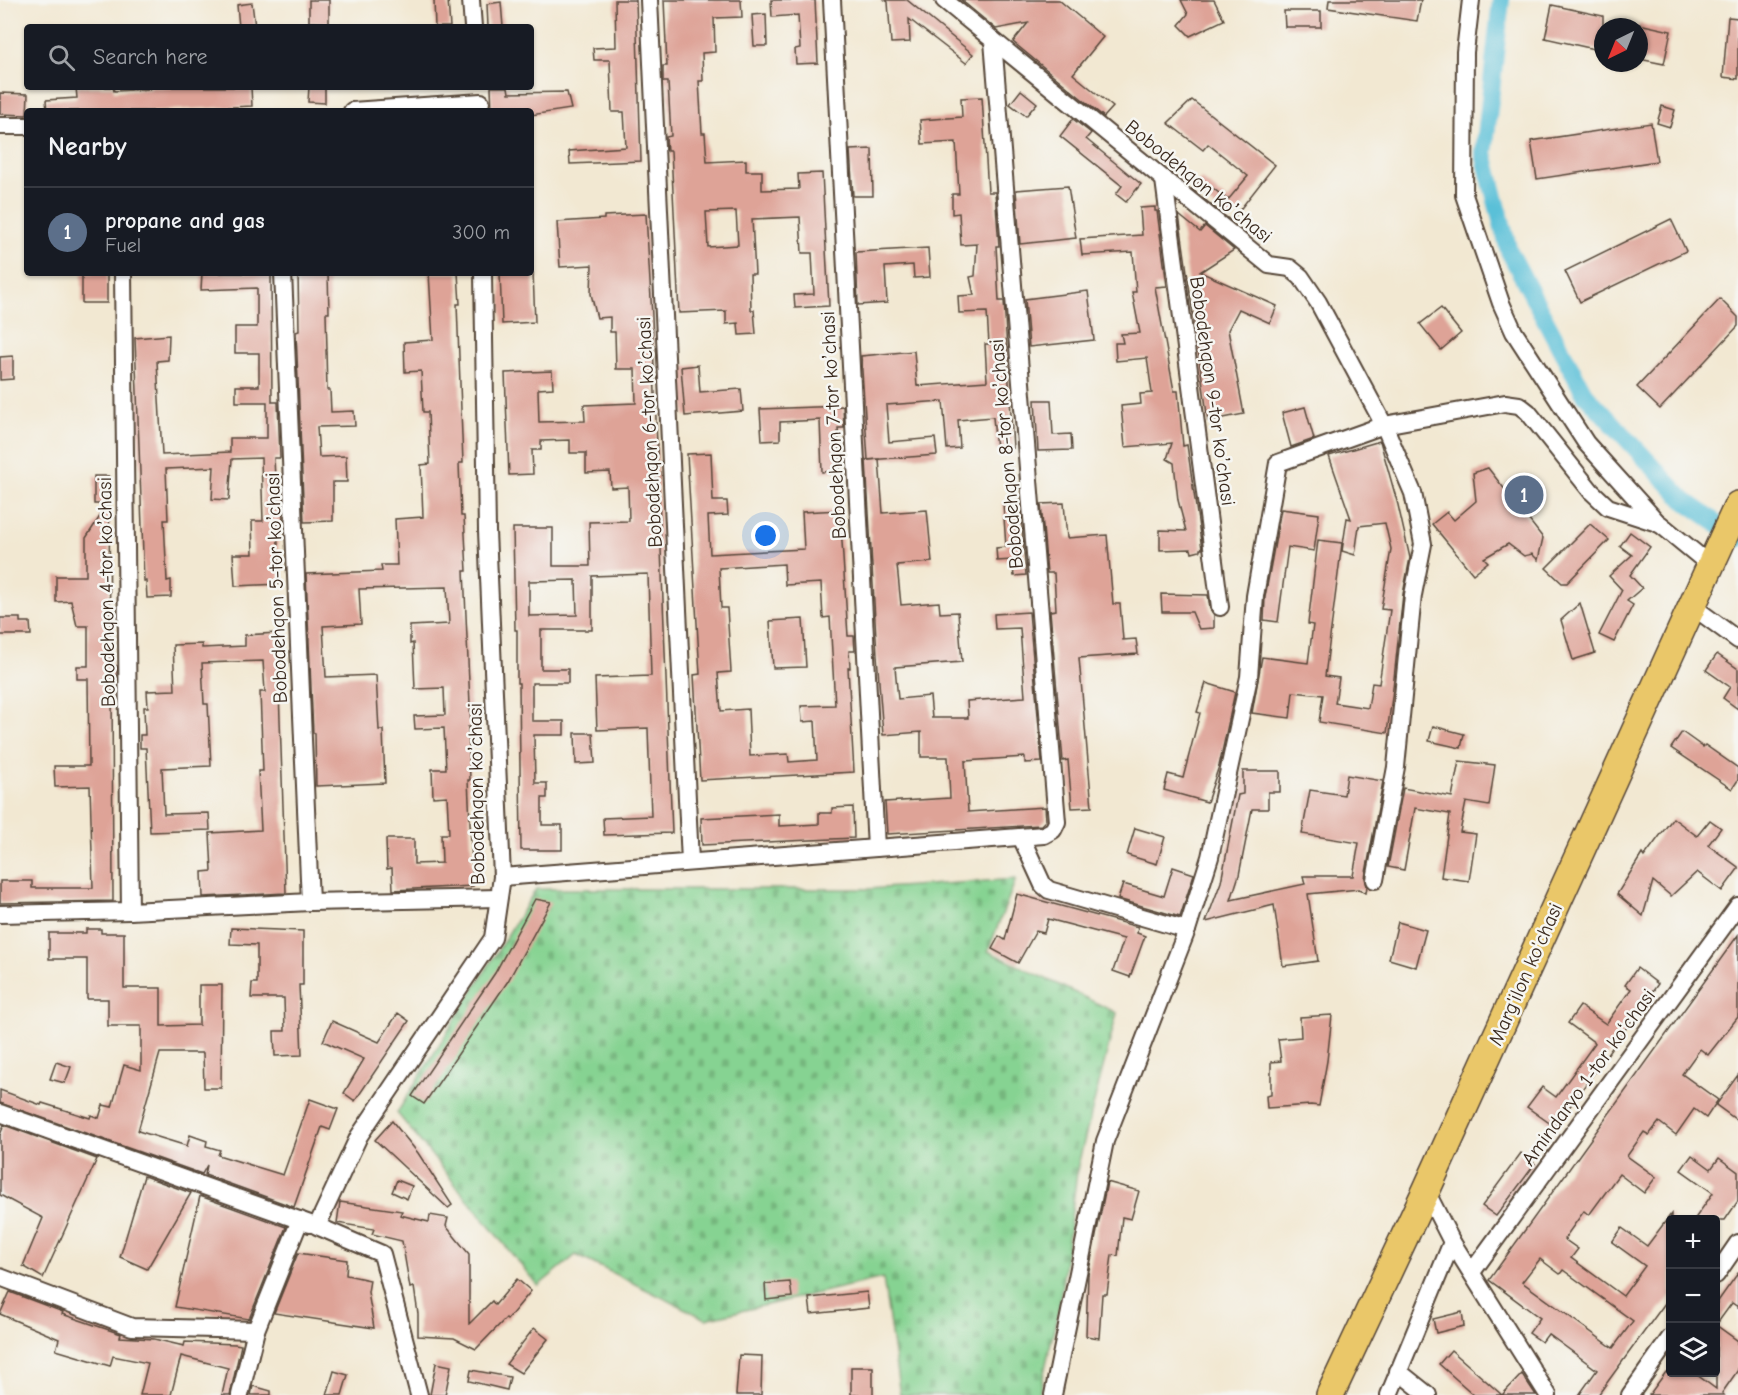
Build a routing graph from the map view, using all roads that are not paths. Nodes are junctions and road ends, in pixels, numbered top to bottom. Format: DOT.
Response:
graph roads {
  1 [pos="471,0"];
  2 [pos="649,0"];
  3 [pos="832,0"];
  4 [pos="944,0"];
  5 [pos="1471,0"];
  6 [pos="473,24"];
  7 [pos="993,40"];
  8 [pos="481,100"];
  9 [pos="387,108"];
  10 [pos="0,126"];
  11 [pos="24,126"];
  12 [pos="1164,180"];
  13 [pos="123,276"];
  14 [pos="283,276"];
  15 [pos="483,276"];
  16 [pos="1384,425"];
  17 [pos="1738,505"];
  18 [pos="1660,525"];
  19 [pos="1713,558"];
  20 [pos="1692,606"];
  21 [pos="1220,607"];
  22 [pos="1738,640"];
  23 [pos="1021,837"];
  24 [pos="876,848"];
  25 [pos="690,862"];
  26 [pos="502,877"];
  27 [pos="1374,880"];
  28 [pos="498,898"];
  29 [pos="310,902"];
  30 [pos="1738,906"];
  31 [pos="130,911"];
  32 [pos="0,914"];
  33 [pos="1187,930"];
  34 [pos="0,1113"];
  35 [pos="1426,1191"];
  36 [pos="300,1220"];
  37 [pos="317,1226"];
  38 [pos="1452,1242"];
  39 [pos="1738,1243"];
  40 [pos="1720,1269"];
  41 [pos="1472,1272"];
  42 [pos="0,1277"];
  43 [pos="256,1330"];
  44 [pos="1666,1345"];
  45 [pos="1398,1371"];
  46 [pos="240,1395"];
  47 [pos="419,1395"];
  48 [pos="1053,1395"];
  49 [pos="1330,1395"];
  50 [pos="1389,1395"];
  51 [pos="1428,1395"];
  52 [pos="1548,1395"];
  53 [pos="1630,1395"];
  1 -- 6 [label="street"];
  2 -- 25 [label="street, Bobodehqon 6-tor koʼchasi"];
  3 -- 24 [label="street, Bobodehqon 7-tor koʼchasi"];
  4 -- 7 [label="street, Bobodehqon koʼchasi"];
  5 -- 18 [label="street"];
  7 -- 12 [label="street, Bobodehqon koʼchasi"];
  7 -- 23 [label="street, Bobodehqon 8-tor koʼchasi"];
  8 -- 9 [label="street"];
  10 -- 11 [label="street"];
  12 -- 16 [label="street, Bobodehqon koʼchasi"];
  12 -- 21 [label="street, Bobodehqon 9-tor koʼchasi"];
  13 -- 31 [label="street, Bobodehqon 4-tor koʼchasi"];
  14 -- 29 [label="street, Bobodehqon 5-tor koʼchasi"];
  15 -- 26 [label="street, Bobodehqon koʼchasi"];
  16 -- 18 [label="street"];
  16 -- 27 [label="street, Bobodehqon koʼchasi"];
  16 -- 33 [label="street"];
  17 -- 19 [label="main road, Marg'ilon ko'chasi"];
  18 -- 19 [label="street"];
  19 -- 20 [label="main road, Marg'ilon ko'chasi"];
  20 -- 22 [label="street"];
  20 -- 35 [label="main road, Marg'ilon ko'chasi"];
  23 -- 24 [label="street, Bobodehqon 8-tor koʼchasi"];
  23 -- 33 [label="street"];
  24 -- 25 [label="street, Bobodehqon 8-tor koʼchasi"];
  25 -- 26 [label="street, Bobodehqon 8-tor koʼchasi"];
  26 -- 28 [label="street, Bobodehqon koʼchasi"];
  28 -- 29 [label="street"];
  28 -- 37 [label="street, Bobodehqon koʼchasi"];
  29 -- 31 [label="street"];
  30 -- 41 [label="street, Amindaryo 1-tor koʻchasi"];
  31 -- 32 [label="street"];
  33 -- 48 [label="street"];
  34 -- 36 [label="street"];
  35 -- 38 [label="street"];
  35 -- 49 [label="main road, Marg'ilon ko'chasi"];
  36 -- 37 [label="street"];
  36 -- 43 [label="street"];
  37 -- 47 [label="street"];
  38 -- 41 [label="street"];
  38 -- 45 [label="street"];
  39 -- 40 [label="street"];
  41 -- 52 [label="street"];
  42 -- 43 [label="street"];
  43 -- 46 [label="street"];
  44 -- 53 [label="street"];
  45 -- 50 [label="street"];
  45 -- 51 [label="street"];
}
